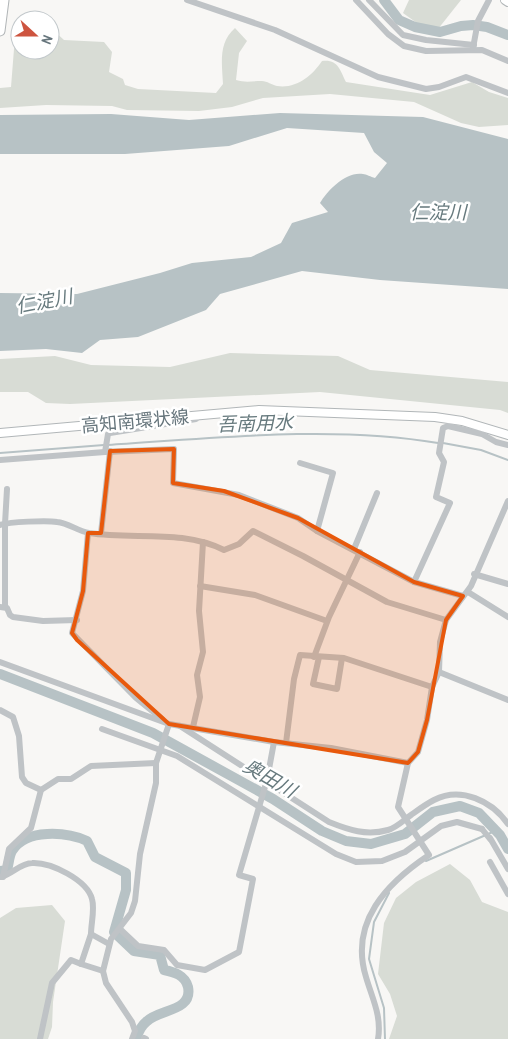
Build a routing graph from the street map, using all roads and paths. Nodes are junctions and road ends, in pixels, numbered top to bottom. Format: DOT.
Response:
graph roads {
  1 [pos="4,0"];
  2 [pos="186,0"];
  3 [pos="356,0"];
  4 [pos="369,0"];
  5 [pos="489,0"];
  6 [pos="505,0"];
  7 [pos="508,2"];
  8 [pos="0,31"];
  9 [pos="474,47"];
  10 [pos="508,60"];
  11 [pos="508,93"];
  12 [pos="234,412"];
  13 [pos="489,429"];
  14 [pos="0,433"];
  15 [pos="508,435"];
  16 [pos="508,444"];
  17 [pos="107,451"];
  18 [pos="0,460"];
  19 [pos="300,464"];
  20 [pos="7,490"];
  21 [pos="377,493"];
  22 [pos="508,501"];
  23 [pos="2,524"];
  24 [pos="317,531"];
  25 [pos="88,533"];
  26 [pos="100,533"];
  27 [pos="203,542"];
  28 [pos="357,550"];
  29 [pos="474,574"];
  30 [pos="345,580"];
  31 [pos="414,582"];
  32 [pos="508,584"];
  33 [pos="200,586"];
  34 [pos="465,594"];
  35 [pos="2,607"];
  36 [pos="508,617"];
  37 [pos="77,620"];
  38 [pos="446,620"];
  39 [pos="327,621"];
  40 [pos="317,657"];
  41 [pos="342,658"];
  42 [pos="0,662"];
  43 [pos="439,672"];
  44 [pos="432,687"];
  45 [pos="508,700"];
  46 [pos="0,710"];
  47 [pos="179,726"];
  48 [pos="168,727"];
  49 [pos="193,727"];
  50 [pos="102,729"];
  51 [pos="274,742"];
  52 [pos="286,743"];
  53 [pos="161,746"];
  54 [pos="156,763"];
  55 [pos="408,763"];
  56 [pos="267,780"];
  57 [pos="42,790"];
  58 [pos="260,805"];
  59 [pos="406,821"];
  60 [pos="508,824"];
  61 [pos="419,840"];
  62 [pos="490,862"];
  63 [pos="508,869"];
  64 [pos="1,877"];
  65 [pos="508,894"];
  66 [pos="119,930"];
  67 [pos="91,934"];
  68 [pos="110,942"];
  69 [pos="81,964"];
  70 [pos="103,971"];
  71 [pos="40,1039"];
  72 [pos="132,1039"];
  73 [pos="378,1039"];
  1 -- 8 [label="highway"];
  2 -- 11 [label="street"];
  3 -- 9 [label="street"];
  4 -- 9 [label="street"];
  5 -- 9 [label="street"];
  6 -- 7 [label="main road"];
  9 -- 10 [label="street"];
  12 -- 13 [label="main road, 高知南環状線"];
  12 -- 14 [label="main road, 高知南環状線"];
  12 -- 17 [label="street"];
  13 -- 15 [label="main road, 高知南環状線"];
  13 -- 16 [label="street"];
  16 -- 31 [label="street"];
  17 -- 18 [label="street"];
  17 -- 24 [label="street"];
  17 -- 26 [label="street"];
  19 -- 24 [label="street"];
  20 -- 23 [label="street"];
  21 -- 28 [label="street"];
  22 -- 29 [label="street"];
  23 -- 25 [label="street"];
  23 -- 35 [label="street"];
  24 -- 28 [label="street"];
  25 -- 26 [label="street"];
  25 -- 37 [label="street"];
  26 -- 27 [label="street"];
  27 -- 30 [label="street"];
  27 -- 33 [label="street"];
  28 -- 30 [label="street"];
  28 -- 31 [label="street"];
  29 -- 32 [label="street"];
  29 -- 34 [label="street"];
  30 -- 38 [label="street"];
  30 -- 39 [label="street"];
  31 -- 34 [label="street"];
  33 -- 39 [label="street"];
  33 -- 49 [label="street"];
  34 -- 36 [label="street"];
  34 -- 38 [label="street"];
  35 -- 37 [label="street"];
  37 -- 48 [label="street"];
  38 -- 43 [label="street"];
  39 -- 40 [label="street"];
  40 -- 41 [label="street"];
  40 -- 41 [label="street"];
  40 -- 52 [label="street"];
  41 -- 44 [label="street"];
  42 -- 48 [label="street"];
  43 -- 44 [label="street"];
  43 -- 45 [label="street"];
  44 -- 55 [label="street"];
  46 -- 57 [label="street"];
  47 -- 48 [label="street"];
  47 -- 49 [label="street"];
  47 -- 56 [label="street"];
  48 -- 53 [label="street"];
  49 -- 51 [label="street"];
  50 -- 53 [label="street"];
  51 -- 52 [label="street"];
  51 -- 56 [label="street"];
  52 -- 55 [label="street"];
  53 -- 54 [label="street"];
  53 -- 58 [label="street"];
  54 -- 57 [label="street"];
  54 -- 66 [label="street"];
  55 -- 59 [label="street"];
  56 -- 58 [label="street"];
  56 -- 59 [label="street"];
  57 -- 64 [label="street"];
  58 -- 61 [label="street"];
  58 -- 66 [label="street"];
  59 -- 60 [label="street"];
  59 -- 61 [label="street"];
  61 -- 63 [label="street, bridge"];
  61 -- 73 [label="street"];
  62 -- 65 [label="street"];
  64 -- 67 [label="street"];
  66 -- 68 [label="street"];
  67 -- 68 [label="street"];
  67 -- 69 [label="street"];
  68 -- 70 [label="street"];
  69 -- 70 [label="street"];
  69 -- 71 [label="street"];
  70 -- 72 [label="street"];
}
